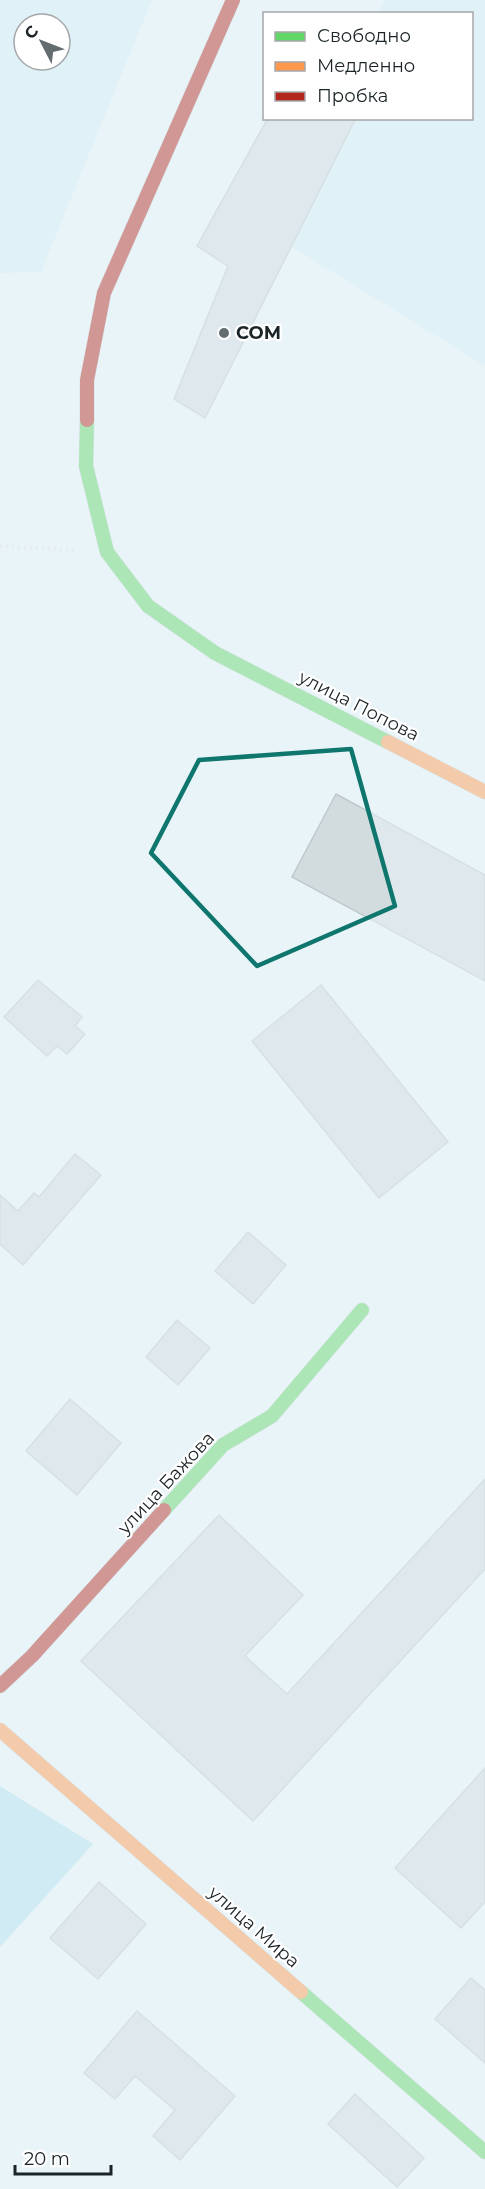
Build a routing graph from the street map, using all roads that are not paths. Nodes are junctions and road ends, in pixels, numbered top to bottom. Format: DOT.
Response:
graph roads {
  1 [pos="233,0"];
  2 [pos="485,792"];
  3 [pos="362,1310"];
  4 [pos="0,1686"];
  5 [pos="0,1730"];
  6 [pos="485,2152"];
  1 -- 2 [label="street, улица Попова"];
  3 -- 4 [label="street, улица Бажова"];
  5 -- 6 [label="street, улица Мира"];
}
